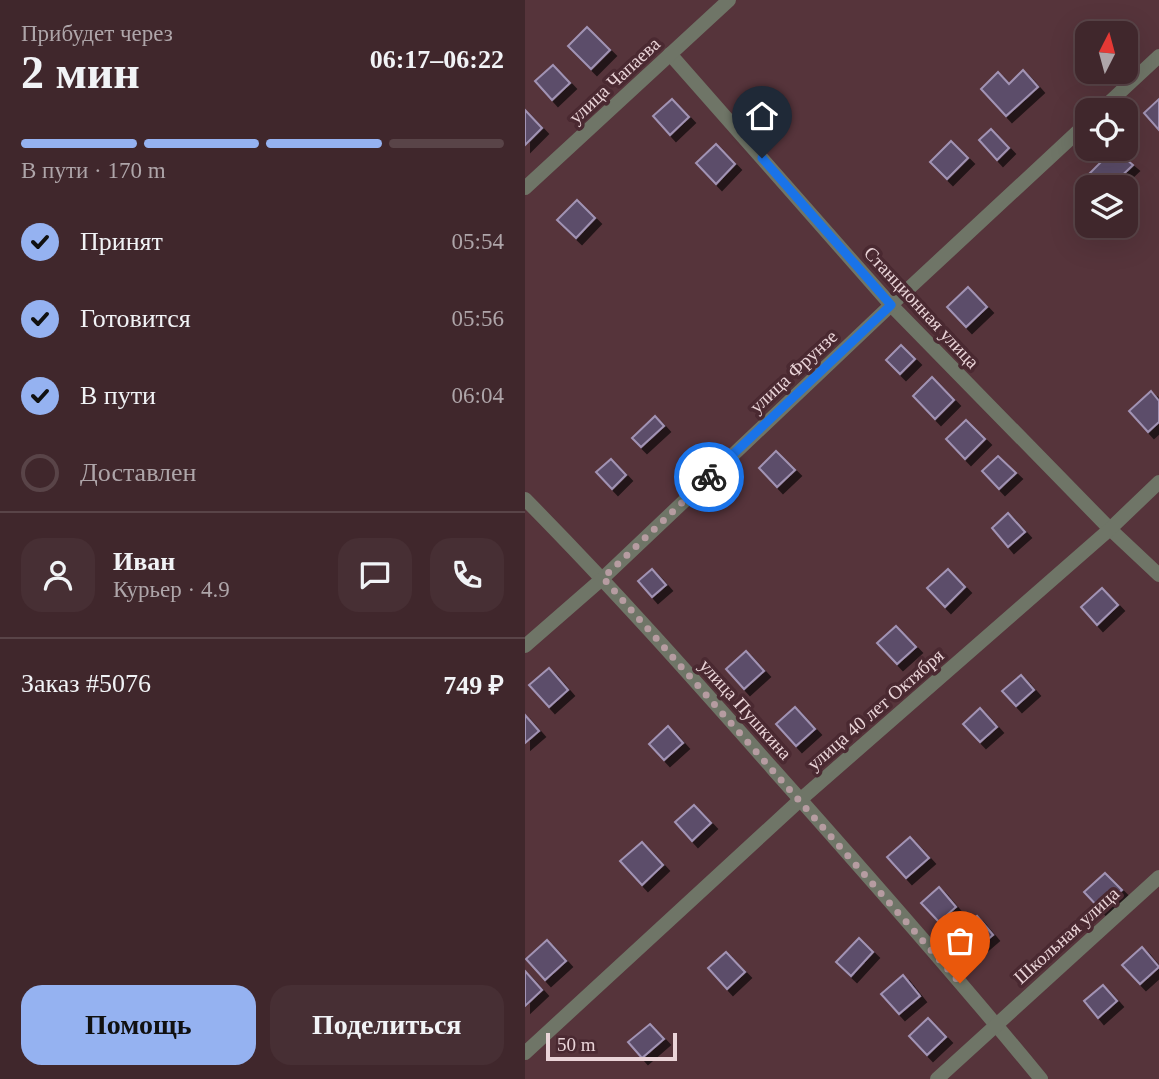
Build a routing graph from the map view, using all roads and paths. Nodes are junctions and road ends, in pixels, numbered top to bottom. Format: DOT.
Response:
graph roads {
  1 [pos="729,0"];
  2 [pos="670,54"];
  3 [pos="1159,57"];
  4 [pos="1114,98"];
  5 [pos="1075,134"];
  6 [pos="525,188"];
  7 [pos="891,305"];
  8 [pos="1159,482"];
  9 [pos="525,499"];
  10 [pos="1111,528"];
  11 [pos="1159,575"];
  12 [pos="603,578"];
  13 [pos="525,646"];
  14 [pos="800,800"];
  15 [pos="1159,877"];
  16 [pos="996,1024"];
  17 [pos="525,1053"];
  18 [pos="937,1079"];
  19 [pos="1041,1079"];
  1 -- 2 [label="street, улица Чапаева"];
  2 -- 6 [label="street, улица Чапаева"];
  2 -- 7 [label="street, Станционная улица"];
  3 -- 4 [label="street"];
  5 -- 7 [label="street, улица Фрунзе"];
  7 -- 10 [label="street, Станционная улица"];
  7 -- 12 [label="street, улица Фрунзе"];
  8 -- 10 [label="street, улица 40 лет Октября"];
  9 -- 12 [label="street, улица Пушкина"];
  10 -- 11 [label="street, Станционная улица"];
  10 -- 14 [label="street, улица 40 лет Октября"];
  12 -- 13 [label="street, улица Фрунзе"];
  12 -- 14 [label="street, улица Пушкина"];
  14 -- 16 [label="street, улица Пушкина"];
  14 -- 17 [label="street, улица 40 лет Октября"];
  15 -- 16 [label="street, Школьная улица"];
  16 -- 18 [label="street, Школьная улица"];
  16 -- 19 [label="street, улица Пушкина"];
}
